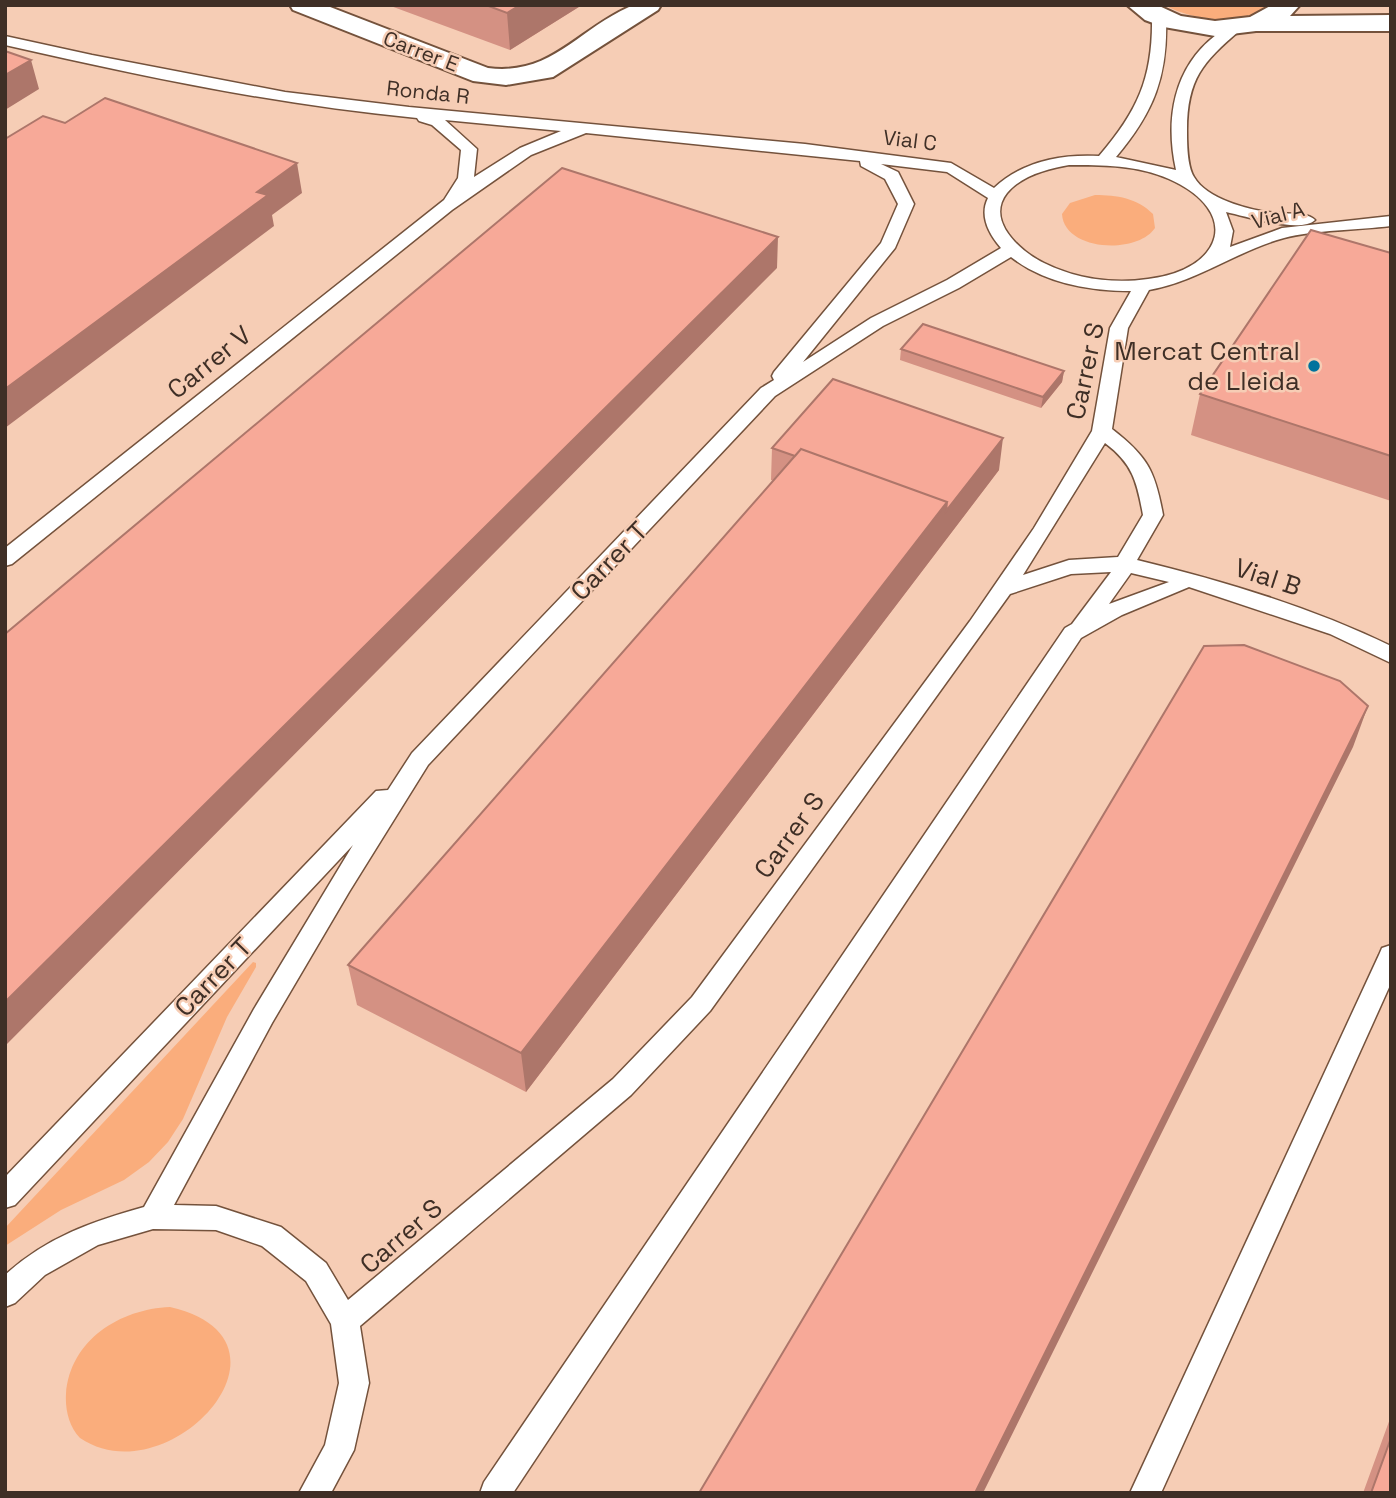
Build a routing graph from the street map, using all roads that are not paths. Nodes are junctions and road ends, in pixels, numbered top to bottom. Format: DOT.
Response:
graph roads {
  1 [pos="302,5"];
  2 [pos="649,5"];
  3 [pos="1288,5"];
  4 [pos="1339,5"];
  5 [pos="1149,11"];
  6 [pos="1391,22"];
  7 [pos="1246,26"];
  8 [pos="5,40"];
  9 [pos="409,112"];
  10 [pos="609,129"];
  11 [pos="852,155"];
  12 [pos="1104,160"];
  13 [pos="1187,182"];
  14 [pos="996,196"];
  15 [pos="1214,204"];
  16 [pos="446,206"];
  17 [pos="1391,221"];
  18 [pos="1358,222"];
  19 [pos="1011,250"];
  20 [pos="1212,261"];
  21 [pos="1143,285"];
  22 [pos="768,392"];
  23 [pos="1102,431"];
  24 [pos="5,559"];
  25 [pos="1124,564"];
  26 [pos="1186,579"];
  27 [pos="1003,589"];
  28 [pos="1073,633"];
  29 [pos="1391,655"];
  30 [pos="420,759"];
  31 [pos="1391,956"];
  32 [pos="5,1196"];
  33 [pos="153,1217"];
  34 [pos="5,1294"];
  35 [pos="345,1321"];
  36 [pos="339,1450"];
  37 [pos="314,1493"];
  38 [pos="332,1493"];
  39 [pos="495,1493"];
  40 [pos="1145,1493"];
  1 -- 2 [label="street, Carrer E"];
  3 -- 7 [label="street"];
  4 -- 6 [label="street"];
  5 -- 7 [label="street"];
  5 -- 12 [label="lane"];
  6 -- 7 [label="street"];
  7 -- 13 [label="lane"];
  8 -- 9 [label="lane, Ronda R"];
  9 -- 10 [label="lane, Ronda R"];
  9 -- 16 [label="lane, Carrer V"];
  10 -- 11 [label="lane, Ronda R"];
  10 -- 16 [label="lane, Carrer V"];
  11 -- 14 [label="lane, Vial C"];
  11 -- 22 [label="lane, Carrer T"];
  12 -- 13 [label="lane"];
  12 -- 14 [label="lane"];
  13 -- 15 [label="lane"];
  14 -- 19 [label="lane"];
  15 -- 18 [label="lane, Vial A"];
  15 -- 20 [label="lane"];
  16 -- 24 [label="lane, Carrer V"];
  17 -- 18 [label="lane, Vial A"];
  18 -- 20 [label="lane, Vial A"];
  19 -- 21 [label="lane"];
  19 -- 22 [label="lane, Carrer T"];
  20 -- 21 [label="lane"];
  21 -- 23 [label="lane, Carrer S"];
  22 -- 30 [label="lane, Carrer T"];
  23 -- 25 [label="lane"];
  23 -- 27 [label="lane, Carrer S"];
  25 -- 26 [label="lane, Vial B"];
  25 -- 27 [label="lane, Vial B"];
  25 -- 28 [label="lane"];
  26 -- 28 [label="lane"];
  26 -- 29 [label="lane, Vial B"];
  27 -- 35 [label="lane, Carrer S"];
  28 -- 39 [label="lane"];
  30 -- 32 [label="lane, Carrer T"];
  30 -- 33 [label="lane, Carrer T"];
  31 -- 40 [label="lane"];
  33 -- 34 [label="lane"];
  33 -- 35 [label="lane"];
  35 -- 36 [label="lane"];
  36 -- 37 [label="lane"];
  36 -- 38 [label="lane"];
}
